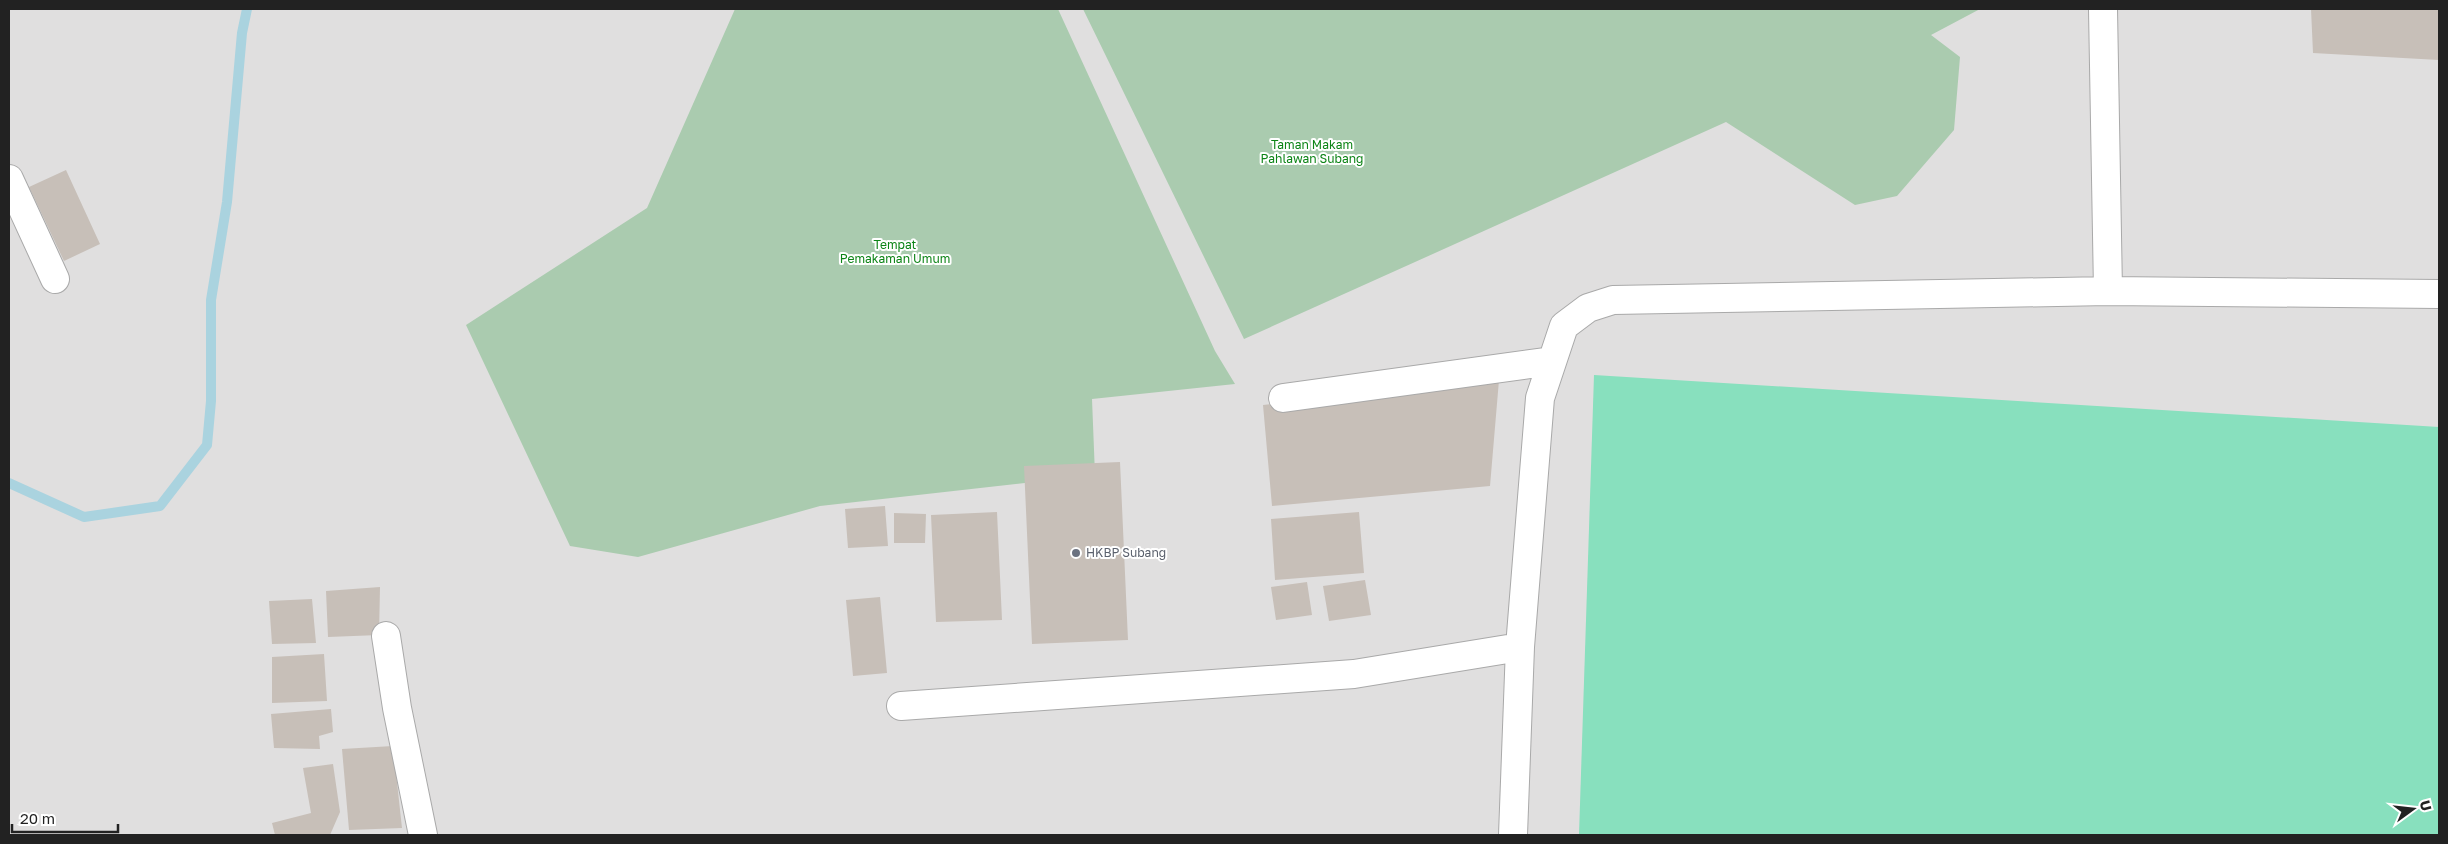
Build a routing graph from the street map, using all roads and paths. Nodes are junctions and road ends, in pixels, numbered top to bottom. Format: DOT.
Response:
graph roads {
  1 [pos="2103,9"];
  2 [pos="9,178"];
  3 [pos="55,279"];
  4 [pos="2108,291"];
  5 [pos="2439,294"];
  6 [pos="1552,361"];
  7 [pos="1283,398"];
  8 [pos="386,636"];
  9 [pos="1520,647"];
  10 [pos="900,706"];
  11 [pos="423,835"];
  12 [pos="1513,835"];
  1 -- 4 [label="street"];
  2 -- 3 [label="street"];
  4 -- 5 [label="street"];
  4 -- 6 [label="street"];
  6 -- 7 [label="street"];
  6 -- 9 [label="street"];
  8 -- 11 [label="street"];
  9 -- 10 [label="street"];
  9 -- 12 [label="street"];
}
